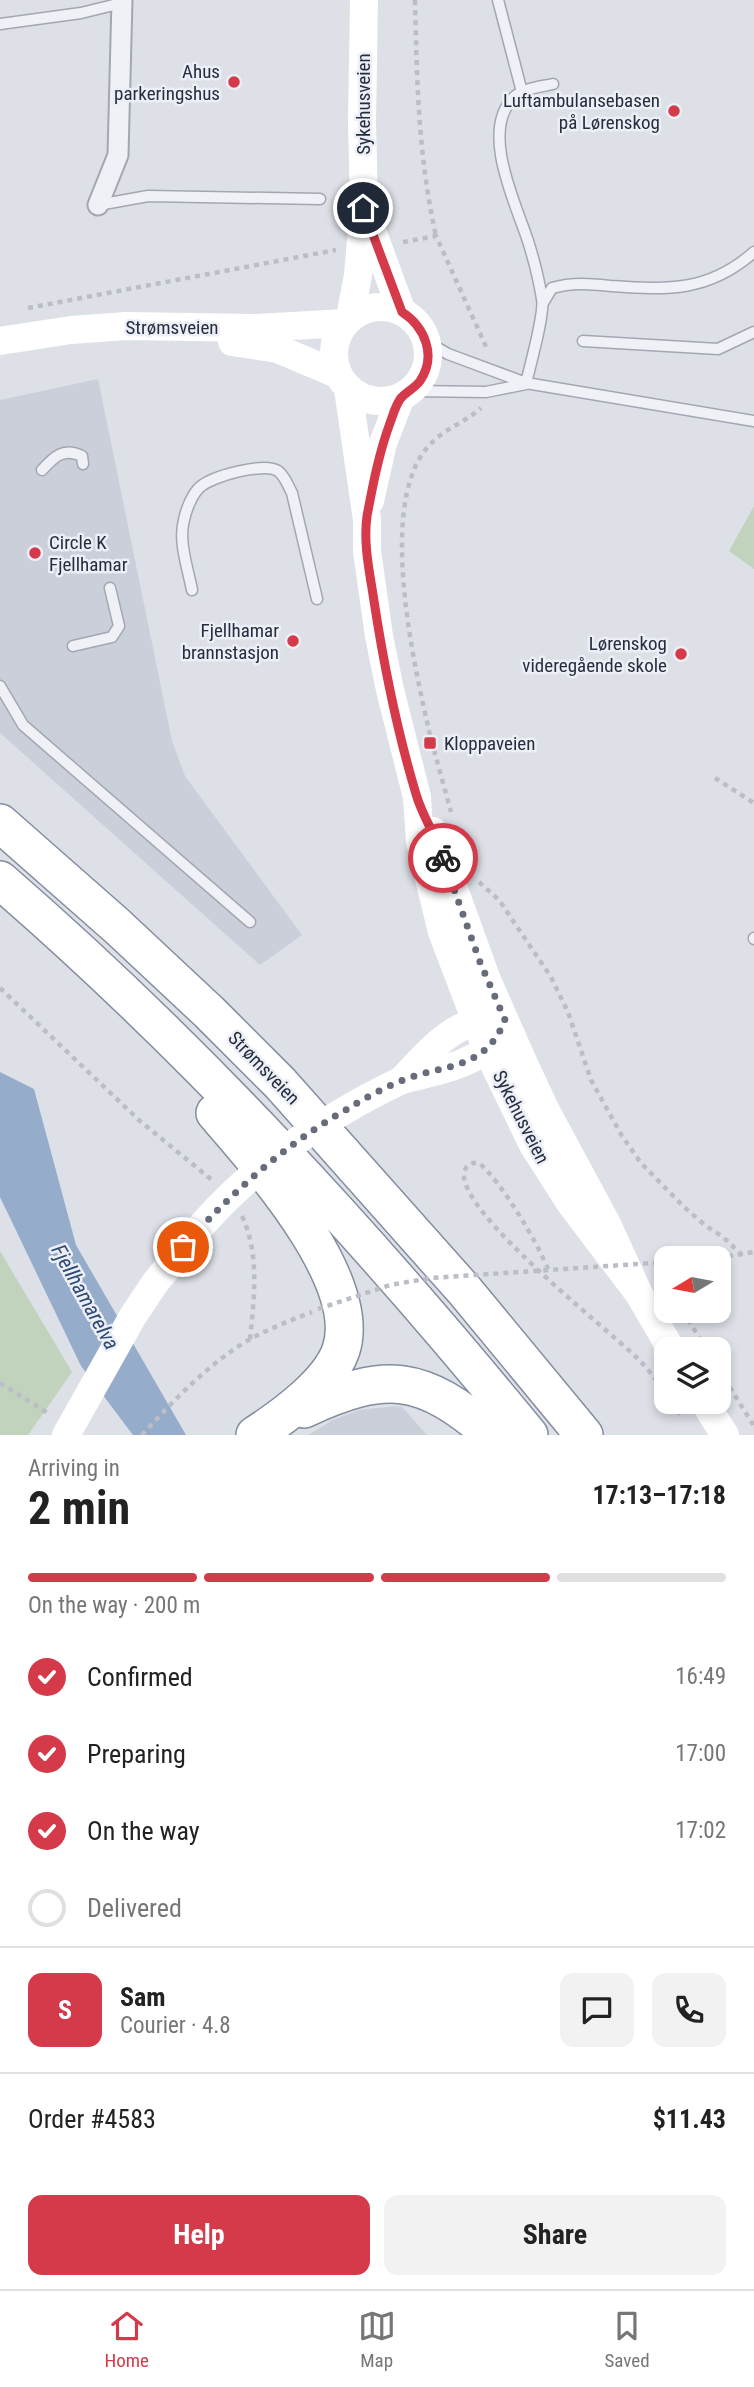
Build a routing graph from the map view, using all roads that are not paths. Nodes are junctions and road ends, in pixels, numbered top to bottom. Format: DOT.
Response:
graph roads {
  1 [pos="364,0"];
  2 [pos="498,0"];
  3 [pos="122,2"];
  4 [pos="0,24"];
  5 [pos="553,84"];
  6 [pos="522,92"];
  7 [pos="320,200"];
  8 [pos="98,205"];
  9 [pos="363,208"];
  10 [pos="754,253"];
  11 [pos="543,303"];
  12 [pos="402,312"];
  13 [pos="347,321"];
  14 [pos="754,332"];
  15 [pos="0,341"];
  16 [pos="583,341"];
  17 [pos="426,342"];
  18 [pos="0,360"];
  19 [pos="343,382"];
  20 [pos="526,383"];
  21 [pos="406,394"];
  22 [pos="754,421"];
  23 [pos="83,464"];
  24 [pos="42,470"];
  25 [pos="367,520"];
  26 [pos="110,588"];
  27 [pos="192,590"];
  28 [pos="317,599"];
  29 [pos="73,646"];
  30 [pos="0,686"];
  31 [pos="416,797"];
  32 [pos="0,798"];
  33 [pos="0,823"];
  34 [pos="0,880"];
  35 [pos="0,901"];
  36 [pos="250,922"];
  37 [pos="505,1020"];
  38 [pos="476,1021"];
  39 [pos="488,1050"];
  40 [pos="402,1080"];
  41 [pos="280,1083"];
  42 [pos="639,1294"];
  43 [pos="664,1337"];
  44 [pos="712,1414"];
  45 [pos="64,1428"];
  46 [pos="263,1430"];
  47 [pos="492,1435"];
  48 [pos="529,1435"];
  49 [pos="584,1435"];
  50 [pos="725,1435"];
  1 -- 9 [label="main road, Sykehusveien"];
  2 -- 6 [label="lane"];
  3 -- 4 [label="lane"];
  3 -- 8 [label="street"];
  5 -- 6 [label="lane"];
  6 -- 11 [label="lane"];
  7 -- 8 [label="lane"];
  9 -- 12 [label="main road, Sykehusveien"];
  9 -- 13 [label="main road, Sykehusveien"];
  10 -- 11 [label="lane"];
  11 -- 20 [label="lane"];
  12 -- 13 [label="main road"];
  12 -- 17 [label="main road"];
  13 -- 15 [label="main road, Strømsveien"];
  13 -- 19 [label="main road"];
  14 -- 16 [label="lane"];
  17 -- 20 [label="lane"];
  17 -- 21 [label="main road"];
  18 -- 19 [label="main road, Strømsveien"];
  19 -- 21 [label="main road"];
  19 -- 25 [label="main road, Sykehusveien"];
  20 -- 21 [label="lane"];
  20 -- 22 [label="lane"];
  21 -- 25 [label="main road, Sykehusveien"];
  23 -- 24 [label="lane"];
  25 -- 31 [label="main road, Sykehusveien"];
  26 -- 29 [label="lane"];
  27 -- 28 [label="lane"];
  30 -- 36 [label="lane"];
  31 -- 37 [label="main road, Sykehusveien"];
  31 -- 38 [label="main road, Sykehusveien"];
  32 -- 41 [label="highway"];
  33 -- 41 [label="highway, Strømsveien"];
  34 -- 48 [label="highway"];
  35 -- 46 [label="highway"];
  37 -- 38 [label="main road"];
  37 -- 39 [label="main road"];
  37 -- 42 [label="main road, Sykehusveien"];
  38 -- 39 [label="main road, Sykehusveien"];
  38 -- 40 [label="main road"];
  39 -- 40 [label="main road"];
  39 -- 42 [label="main road, Sykehusveien"];
  40 -- 45 [label="main road, bridge"];
  41 -- 49 [label="highway, Strømsveien"];
  42 -- 43 [label="main road, Sykehusveien"];
  44 -- 50 [label="main road"];
  46 -- 47 [label="highway"];
}
